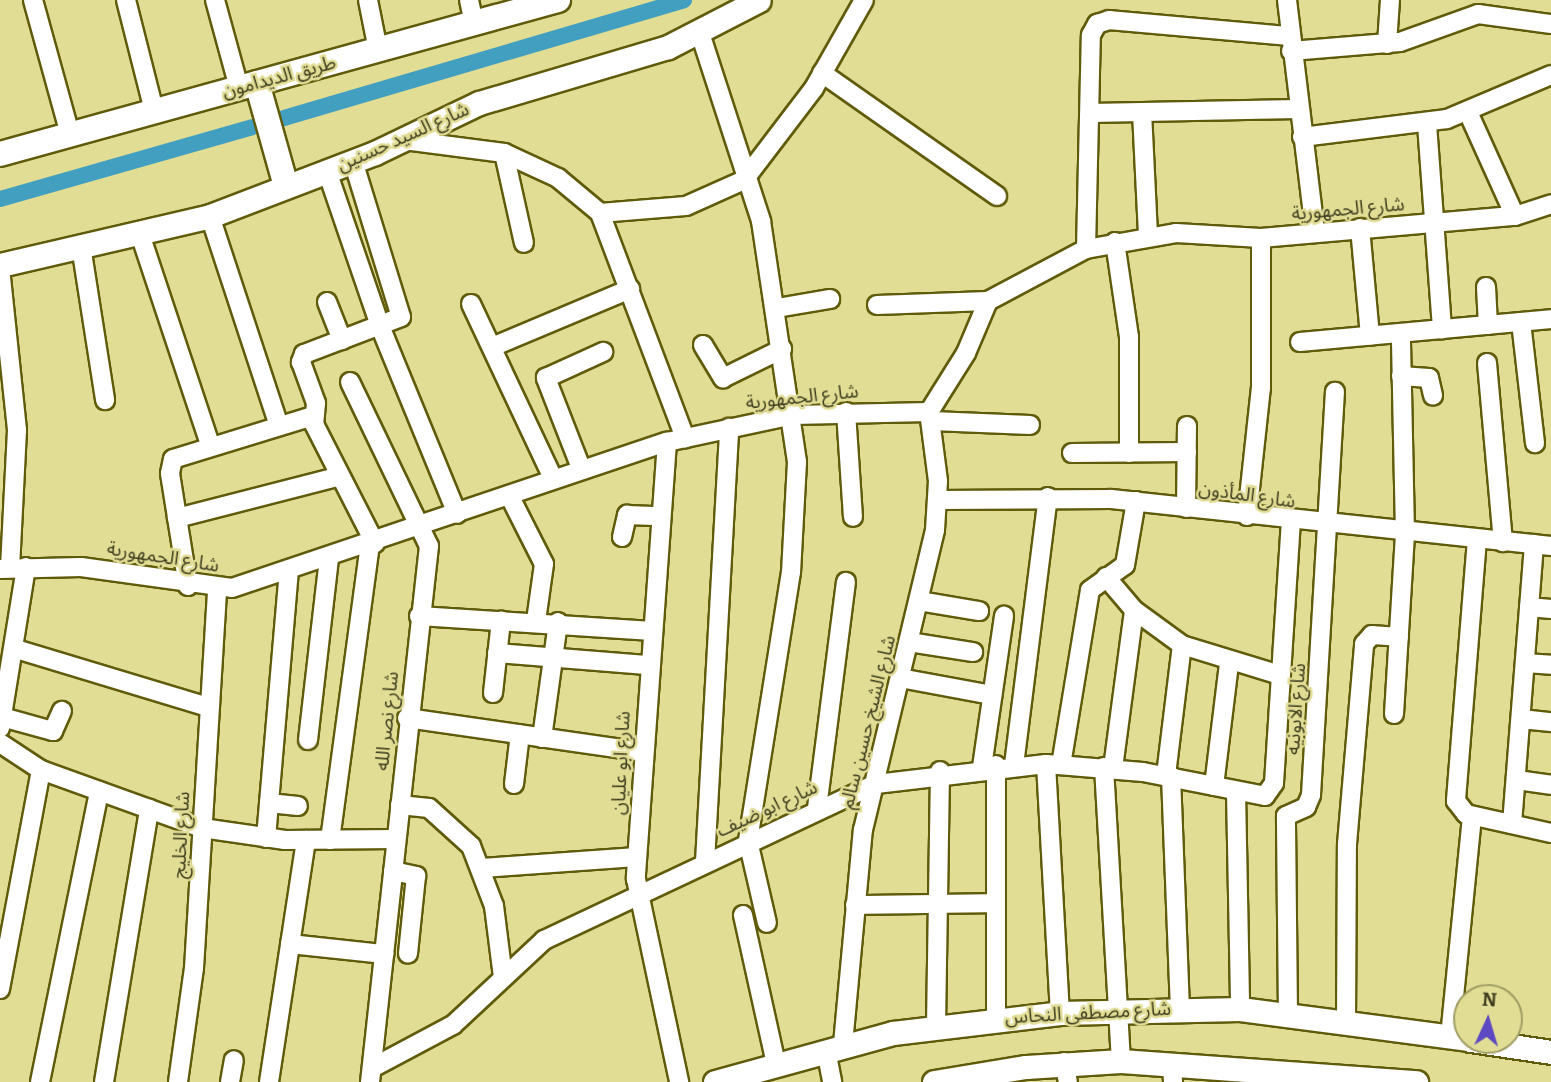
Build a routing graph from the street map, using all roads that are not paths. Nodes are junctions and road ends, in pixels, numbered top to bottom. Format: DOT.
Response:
graph roads {
  1 [pos="33,0"];
  2 [pos="126,0"];
  3 [pos="215,0"];
  4 [pos="368,0"];
  5 [pos="469,0"];
  6 [pos="558,0"];
  7 [pos="760,0"];
  8 [pos="864,0"];
  9 [pos="1286,0"];
  10 [pos="1390,0"];
  11 [pos="1480,7"];
  12 [pos="474,24"];
  13 [pos="1551,24"];
  14 [pos="700,33"];
  15 [pos="1290,44"];
  16 [pos="1387,44"];
  17 [pos="378,50"];
  18 [pos="822,73"];
  19 [pos="1551,75"];
  20 [pos="248,86"];
  21 [pos="1298,109"];
  22 [pos="154,111"];
  23 [pos="1142,112"];
  24 [pos="1468,112"];
  25 [pos="1090,113"];
  26 [pos="1427,124"];
  27 [pos="70,134"];
  28 [pos="1302,137"];
  29 [pos="404,140"];
  30 [pos="0,153"];
  31 [pos="504,153"];
  32 [pos="353,161"];
  33 [pos="327,170"];
  34 [pos="744,180"];
  35 [pos="286,186"];
  36 [pos="998,196"];
  37 [pos="1551,204"];
  38 [pos="600,213"];
  39 [pos="210,216"];
  40 [pos="1515,216"];
  41 [pos="1437,222"];
  42 [pos="1360,228"];
  43 [pos="139,231"];
  44 [pos="1315,232"];
  45 [pos="1147,236"];
  46 [pos="1261,238"];
  47 [pos="1115,242"];
  48 [pos="524,243"];
  49 [pos="80,246"];
  50 [pos="1086,249"];
  51 [pos="0,267"];
  52 [pos="1486,287"];
  53 [pos="630,289"];
  54 [pos="830,299"];
  55 [pos="988,300"];
  56 [pos="327,302"];
  57 [pos="471,304"];
  58 [pos="877,305"];
  59 [pos="776,308"];
  60 [pos="1551,319"];
  61 [pos="1521,322"];
  62 [pos="1488,325"];
  63 [pos="380,326"];
  64 [pos="1442,329"];
  65 [pos="1401,334"];
  66 [pos="1370,336"];
  67 [pos="342,340"];
  68 [pos="1300,342"];
  69 [pos="703,345"];
  70 [pos="492,347"];
  71 [pos="782,349"];
  72 [pos="603,352"];
  73 [pos="1487,363"];
  74 [pos="1401,376"];
  75 [pos="350,382"];
  76 [pos="1335,392"];
  77 [pos="1433,396"];
  78 [pos="106,400"];
  79 [pos="846,412"];
  80 [pos="793,415"];
  81 [pos="313,416"];
  82 [pos="930,416"];
  83 [pos="1030,425"];
  84 [pos="279,426"];
  85 [pos="1187,426"];
  86 [pos="729,428"];
  87 [pos="685,438"];
  88 [pos="667,442"];
  89 [pos="1535,443"];
  90 [pos="210,445"];
  91 [pos="1187,452"];
  92 [pos="1072,453"];
  93 [pos="1129,453"];
  94 [pos="9,462"];
  95 [pos="582,468"];
  96 [pos="337,477"];
  97 [pos="553,478"];
  98 [pos="509,495"];
  99 [pos="1048,497"];
  100 [pos="938,500"];
  101 [pos="1136,501"];
  102 [pos="1186,508"];
  103 [pos="457,514"];
  104 [pos="660,516"];
  105 [pos="1247,516"];
  106 [pos="853,517"];
  107 [pos="177,518"];
  108 [pos="1291,522"];
  109 [pos="423,527"];
  110 [pos="1332,527"];
  111 [pos="1405,533"];
  112 [pos="622,537"];
  113 [pos="1477,539"];
  114 [pos="1503,542"];
  115 [pos="372,544"];
  116 [pos="1542,545"];
  117 [pos="329,558"];
  118 [pos="12,568"];
  119 [pos="289,570"];
  120 [pos="1106,577"];
  121 [pos="846,582"];
  122 [pos="188,586"];
  123 [pos="217,589"];
  124 [pos="919,601"];
  125 [pos="1529,607"];
  126 [pos="1551,609"];
  127 [pos="1134,610"];
  128 [pos="979,611"];
  129 [pos="419,616"];
  130 [pos="1004,616"];
  131 [pos="500,620"];
  132 [pos="536,621"];
  133 [pos="558,622"];
  134 [pos="649,631"];
  135 [pos="1399,637"];
  136 [pos="909,642"];
  137 [pos="1182,645"];
  138 [pos="16,649"];
  139 [pos="973,652"];
  140 [pos="497,653"];
  141 [pos="553,657"];
  142 [pos="1525,663"];
  143 [pos="1229,664"];
  144 [pos="647,665"];
  145 [pos="1551,665"];
  146 [pos="1280,675"];
  147 [pos="900,678"];
  148 [pos="492,693"];
  149 [pos="992,695"];
  150 [pos="208,707"];
  151 [pos="62,711"];
  152 [pos="1394,714"];
  153 [pos="407,718"];
  154 [pos="1521,719"];
  155 [pos="1551,722"];
  156 [pos="1,723"];
  157 [pos="520,734"];
  158 [pos="542,738"];
  159 [pos="309,740"];
  160 [pos="0,743"];
  161 [pos="643,751"];
  162 [pos="1053,765"];
  163 [pos="997,766"];
  164 [pos="1108,768"];
  165 [pos="41,770"];
  166 [pos="940,771"];
  167 [pos="1168,776"];
  168 [pos="1517,780"];
  169 [pos="876,783"];
  170 [pos="514,784"];
  171 [pos="1551,785"];
  172 [pos="1214,786"];
  173 [pos="99,791"];
  174 [pos="1237,792"];
  175 [pos="269,803"];
  176 [pos="400,805"];
  177 [pos="298,806"];
  178 [pos="149,808"];
  179 [pos="817,808"];
  180 [pos="1472,816"];
  181 [pos="1512,824"];
  182 [pos="202,828"];
  183 [pos="1551,833"];
  184 [pos="266,838"];
  185 [pos="396,839"];
  186 [pos="306,840"];
  187 [pos="330,840"];
  188 [pos="748,841"];
  189 [pos="637,857"];
  190 [pos="705,862"];
  191 [pos="482,868"];
  192 [pos="393,871"];
  193 [pos="638,894"];
  194 [pos="996,903"];
  195 [pos="938,904"];
  196 [pos="855,905"];
  197 [pos="743,915"];
  198 [pos="768,923"];
  199 [pos="290,944"];
  200 [pos="384,954"];
  201 [pos="408,954"];
  202 [pos="503,976"];
  203 [pos="1465,984"];
  204 [pos="0,989"];
  205 [pos="1180,1007"];
  206 [pos="1240,1009"];
  207 [pos="1118,1010"];
  208 [pos="1060,1013"];
  209 [pos="1288,1014"];
  210 [pos="996,1018"];
  211 [pos="1346,1022"];
  212 [pos="936,1026"];
  213 [pos="1453,1038"];
  214 [pos="834,1047"];
  215 [pos="1523,1048"];
  216 [pos="1551,1052"];
  217 [pos="234,1060"];
  218 [pos="1121,1061"];
  219 [pos="775,1064"];
  220 [pos="1066,1072"];
  221 [pos="1173,1073"];
  222 [pos="371,1075"];
  223 [pos="1001,1076"];
  224 [pos="1279,1078"];
  225 [pos="1337,1079"];
  226 [pos="40,1082"];
  227 [pos="104,1082"];
  228 [pos="178,1082"];
  229 [pos="230,1082"];
  230 [pos="269,1082"];
  231 [pos="678,1082"];
  232 [pos="715,1082"];
  233 [pos="832,1082"];
  234 [pos="935,1082"];
  235 [pos="1416,1082"];
  1 -- 27 [label="street"];
  2 -- 22 [label="street"];
  3 -- 20 [label="street"];
  4 -- 17 [label="street"];
  5 -- 12 [label="street"];
  6 -- 12 [label="main road, طريق الديدامون"];
  7 -- 14 [label="street, شارع السيد حسنين"];
  8 -- 18 [label="street"];
  9 -- 15 [label="street"];
  10 -- 16 [label="street"];
  11 -- 13 [label="street"];
  11 -- 16 [label="street"];
  12 -- 17 [label="main road, طريق الديدامون"];
  14 -- 29 [label="street, شارع السيد حسنين"];
  14 -- 34 [label="street"];
  15 -- 16 [label="street"];
  15 -- 21 [label="street"];
  15 -- 25 [label="street"];
  17 -- 20 [label="main road, طريق الديدامون"];
  18 -- 34 [label="street"];
  18 -- 36 [label="street"];
  19 -- 24 [label="street"];
  20 -- 22 [label="main road, طريق الديدامون"];
  20 -- 35 [label="main road"];
  21 -- 23 [label="street"];
  21 -- 28 [label="street"];
  22 -- 27 [label="main road, طريق الديدامون"];
  23 -- 25 [label="street"];
  23 -- 45 [label="street"];
  24 -- 26 [label="street"];
  24 -- 40 [label="street"];
  25 -- 50 [label="street"];
  26 -- 28 [label="street"];
  26 -- 41 [label="street"];
  27 -- 30 [label="main road, طريق الديدامون"];
  28 -- 44 [label="street"];
  29 -- 31 [label="street"];
  29 -- 32 [label="street, شارع السيد حسنين"];
  31 -- 38 [label="street"];
  31 -- 48 [label="street"];
  32 -- 33 [label="street, شارع السيد حسنين"];
  32 -- 63 [label="street"];
  33 -- 35 [label="street, شارع السيد حسنين"];
  33 -- 63 [label="street"];
  34 -- 38 [label="street"];
  34 -- 59 [label="street"];
  35 -- 39 [label="street, شارع السيد حسنين"];
  37 -- 40 [label="street, شارع الجمهورية"];
  38 -- 53 [label="street"];
  39 -- 43 [label="street, شارع السيد حسنين"];
  39 -- 84 [label="street"];
  40 -- 41 [label="street, شارع الجمهورية"];
  41 -- 42 [label="street, شارع الجمهورية"];
  41 -- 64 [label="street"];
  42 -- 44 [label="street, شارع الجمهورية"];
  42 -- 66 [label="street"];
  43 -- 49 [label="street, شارع السيد حسنين"];
  43 -- 90 [label="street"];
  44 -- 46 [label="street, شارع الجمهورية"];
  45 -- 46 [label="street, شارع الجمهورية"];
  45 -- 47 [label="street, شارع الجمهورية"];
  46 -- 105 [label="street"];
  47 -- 50 [label="street, شارع الجمهورية"];
  47 -- 93 [label="street"];
  49 -- 51 [label="street, شارع السيد حسنين"];
  49 -- 78 [label="street"];
  50 -- 55 [label="street, شارع الجمهورية"];
  51 -- 94 [label="street"];
  52 -- 62 [label="street"];
  53 -- 70 [label="street"];
  53 -- 87 [label="street"];
  54 -- 59 [label="street"];
  55 -- 58 [label="street"];
  55 -- 82 [label="street"];
  56 -- 67 [label="street"];
  57 -- 70 [label="street"];
  59 -- 71 [label="street"];
  60 -- 61 [label="street"];
  61 -- 62 [label="street"];
  61 -- 89 [label="street"];
  62 -- 64 [label="street"];
  63 -- 67 [label="street"];
  63 -- 103 [label="street"];
  64 -- 65 [label="street"];
  65 -- 66 [label="street"];
  65 -- 74 [label="street"];
  66 -- 68 [label="street"];
  67 -- 81 [label="street"];
  69 -- 71 [label="street"];
  70 -- 97 [label="street"];
  71 -- 80 [label="street"];
  72 -- 95 [label="street"];
  73 -- 114 [label="street"];
  74 -- 77 [label="street"];
  74 -- 111 [label="street"];
  75 -- 109 [label="street, شارع نصر الله"];
  76 -- 110 [label="street, شارع الابونيه"];
  79 -- 80 [label="street, شارع الجمهورية"];
  79 -- 82 [label="street, شارع الجمهورية"];
  79 -- 106 [label="street"];
  80 -- 86 [label="street, شارع الجمهورية"];
  80 -- 188 [label="street"];
  81 -- 84 [label="street"];
  81 -- 96 [label="street"];
  82 -- 83 [label="street, شارع الجمهورية"];
  82 -- 100 [label="street, شارع الشيخ حسين سالم"];
  84 -- 90 [label="street"];
  85 -- 91 [label="street"];
  86 -- 87 [label="street, شارع الجمهورية"];
  86 -- 190 [label="street"];
  87 -- 88 [label="street, شارع الجمهورية"];
  88 -- 95 [label="street, شارع الجمهورية"];
  88 -- 104 [label="street, شارع ابو عليان"];
  90 -- 107 [label="street"];
  91 -- 93 [label="street"];
  91 -- 102 [label="street"];
  92 -- 93 [label="street"];
  94 -- 118 [label="street"];
  95 -- 97 [label="street, شارع الجمهورية"];
  96 -- 107 [label="street"];
  96 -- 115 [label="street"];
  97 -- 98 [label="street, شارع الجمهورية"];
  98 -- 103 [label="street, شارع الجمهورية"];
  98 -- 132 [label="street"];
  99 -- 100 [label="street, شارع المأذون"];
  99 -- 101 [label="street, شارع المأذون"];
  99 -- 163 [label="street"];
  100 -- 124 [label="street, شارع الشيخ حسين سالم"];
  101 -- 102 [label="street, شارع المأذون"];
  101 -- 120 [label="street"];
  102 -- 105 [label="street, شارع المأذون"];
  103 -- 109 [label="street, شارع الجمهورية"];
  104 -- 112 [label="street"];
  104 -- 134 [label="street, شارع ابو عليان"];
  105 -- 108 [label="street, شارع المأذون"];
  107 -- 122 [label="street"];
  108 -- 110 [label="street, شارع المأذون"];
  108 -- 146 [label="street"];
  109 -- 115 [label="street, شارع الجمهورية"];
  109 -- 129 [label="street, شارع نصر الله"];
  110 -- 111 [label="street, شارع المأذون"];
  110 -- 209 [label="street, شارع الابونيه"];
  111 -- 113 [label="street, شارع المأذون"];
  111 -- 135 [label="street"];
  113 -- 114 [label="street, شارع المأذون"];
  113 -- 180 [label="street"];
  114 -- 116 [label="street, شارع المأذون"];
  115 -- 117 [label="street, شارع الجمهورية"];
  115 -- 187 [label="street"];
  116 -- 125 [label="street"];
  117 -- 119 [label="street, شارع الجمهورية"];
  117 -- 159 [label="street"];
  118 -- 122 [label="street, شارع الجمهورية"];
  118 -- 138 [label="street"];
  119 -- 123 [label="street, شارع الجمهورية"];
  119 -- 175 [label="street"];
  120 -- 127 [label="street"];
  120 -- 162 [label="street"];
  121 -- 179 [label="street"];
  122 -- 123 [label="street, شارع الجمهورية"];
  123 -- 150 [label="street, شارع الخليج"];
  124 -- 128 [label="street"];
  124 -- 136 [label="street, شارع الشيخ حسين سالم"];
  125 -- 126 [label="street"];
  125 -- 142 [label="street"];
  127 -- 137 [label="street"];
  127 -- 164 [label="street"];
  129 -- 131 [label="street"];
  129 -- 153 [label="street, شارع نصر الله"];
  130 -- 149 [label="street"];
  131 -- 132 [label="street"];
  131 -- 140 [label="street"];
  132 -- 133 [label="street"];
  133 -- 134 [label="street"];
  133 -- 141 [label="street"];
  134 -- 144 [label="street, شارع ابو عليان"];
  135 -- 152 [label="street"];
  135 -- 211 [label="street"];
  136 -- 139 [label="street"];
  136 -- 147 [label="street, شارع الشيخ حسين سالم"];
  137 -- 143 [label="street"];
  137 -- 167 [label="street"];
  138 -- 150 [label="street"];
  138 -- 156 [label="street"];
  140 -- 141 [label="street"];
  140 -- 148 [label="street"];
  141 -- 144 [label="street"];
  141 -- 158 [label="street"];
  142 -- 145 [label="street"];
  142 -- 154 [label="street"];
  143 -- 146 [label="street"];
  143 -- 172 [label="street"];
  144 -- 161 [label="street, شارع ابو عليان"];
  146 -- 174 [label="street, شارع ابو ضيف"];
  147 -- 149 [label="street"];
  147 -- 169 [label="street, شارع الشيخ حسين سالم"];
  149 -- 163 [label="street"];
  150 -- 182 [label="street, شارع الخليج"];
  151 -- 156 [label="street"];
  153 -- 157 [label="street"];
  153 -- 176 [label="street, شارع نصر الله"];
  154 -- 155 [label="street"];
  154 -- 168 [label="street"];
  157 -- 158 [label="street"];
  157 -- 170 [label="street"];
  158 -- 161 [label="street"];
  160 -- 165 [label="street"];
  161 -- 189 [label="street, شارع ابو عليان"];
  162 -- 163 [label="street, شارع ابو ضيف"];
  162 -- 164 [label="street, شارع ابو ضيف"];
  162 -- 208 [label="street"];
  163 -- 166 [label="street, شارع ابو ضيف"];
  163 -- 194 [label="street"];
  164 -- 167 [label="street, شارع ابو ضيف"];
  164 -- 207 [label="street"];
  165 -- 173 [label="street"];
  165 -- 204 [label="street"];
  166 -- 169 [label="street, شارع ابو ضيف"];
  166 -- 195 [label="street"];
  167 -- 172 [label="street, شارع ابو ضيف"];
  167 -- 205 [label="street"];
  168 -- 171 [label="street"];
  168 -- 181 [label="street"];
  169 -- 179 [label="street, شارع ابو ضيف"];
  169 -- 196 [label="street, شارع الشيخ حسين سالم"];
  172 -- 174 [label="street, شارع ابو ضيف"];
  173 -- 178 [label="street"];
  173 -- 226 [label="street"];
  174 -- 206 [label="street"];
  175 -- 177 [label="street"];
  175 -- 184 [label="street"];
  176 -- 185 [label="street, شارع نصر الله"];
  176 -- 191 [label="street"];
  178 -- 182 [label="street"];
  178 -- 227 [label="street"];
  179 -- 188 [label="street, شارع ابو ضيف"];
  180 -- 181 [label="street"];
  180 -- 203 [label="street"];
  181 -- 183 [label="street"];
  182 -- 184 [label="street"];
  182 -- 228 [label="street, شارع الخليج"];
  184 -- 186 [label="street"];
  185 -- 187 [label="street"];
  185 -- 192 [label="street, شارع نصر الله"];
  186 -- 187 [label="street"];
  186 -- 199 [label="street"];
  188 -- 190 [label="street, شارع ابو ضيف"];
  188 -- 198 [label="street"];
  189 -- 191 [label="street"];
  189 -- 193 [label="street, شارع ابو عليان"];
  190 -- 193 [label="street, شارع ابو ضيف"];
  191 -- 202 [label="street"];
  192 -- 200 [label="street, شارع نصر الله"];
  192 -- 201 [label="street"];
  193 -- 202 [label="street, شارع ابو ضيف"];
  193 -- 231 [label="street, شارع ابو عليان"];
  194 -- 195 [label="street"];
  194 -- 210 [label="street"];
  195 -- 196 [label="street"];
  195 -- 212 [label="street"];
  196 -- 214 [label="street, شارع الشيخ حسين سالم"];
  197 -- 219 [label="street"];
  199 -- 200 [label="street"];
  199 -- 230 [label="street"];
  200 -- 222 [label="street, شارع نصر الله"];
  202 -- 222 [label="street, شارع ابو ضيف"];
  205 -- 206 [label="street, شارع مصطفى النحاس"];
  205 -- 207 [label="street, شارع مصطفى النحاس"];
  206 -- 209 [label="street, شارع مصطفى النحاس"];
  207 -- 208 [label="street, شارع مصطفى النحاس"];
  207 -- 218 [label="street"];
  208 -- 210 [label="street, شارع مصطفى النحاس"];
  209 -- 211 [label="street, شارع مصطفى النحاس"];
  210 -- 212 [label="street, شارع مصطفى النحاس"];
  211 -- 213 [label="street, شارع مصطفى النحاس"];
  212 -- 214 [label="street, شارع مصطفى النحاس"];
  214 -- 219 [label="street, شارع مصطفى النحاس"];
  214 -- 233 [label="street, شارع الشيخ حسين سالم"];
  215 -- 216 [label="street, شارع مصطفى النحاس"];
  217 -- 229 [label="street"];
  218 -- 220 [label="street"];
  218 -- 221 [label="street"];
  219 -- 232 [label="street, شارع مصطفى النحاس"];
  220 -- 223 [label="street"];
  221 -- 224 [label="street"];
  223 -- 234 [label="street"];
  224 -- 225 [label="street"];
  225 -- 235 [label="street"];
}
